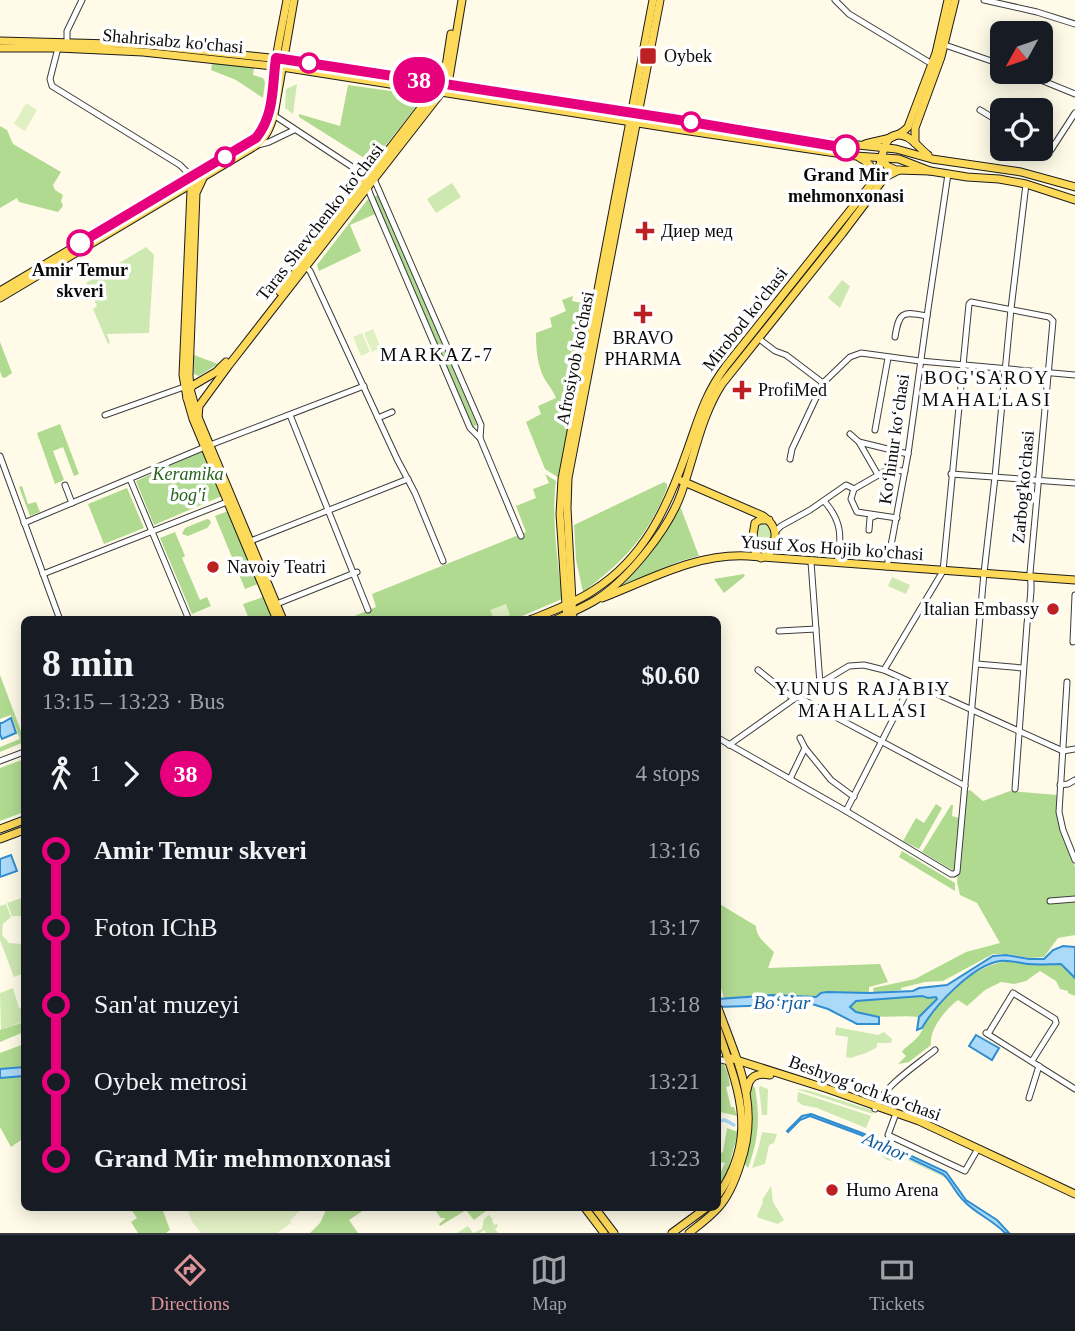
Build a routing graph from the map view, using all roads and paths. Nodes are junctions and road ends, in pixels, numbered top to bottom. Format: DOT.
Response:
graph roads {
  1 [pos="82,0"];
  2 [pos="286,0"];
  3 [pos="294,0"];
  4 [pos="459,0"];
  5 [pos="653,0"];
  6 [pos="660,0"];
  7 [pos="835,0"];
  8 [pos="984,0"];
  9 [pos="951,2"];
  10 [pos="1075,24"];
  11 [pos="0,41"];
  12 [pos="67,42"];
  13 [pos="945,45"];
  14 [pos="0,48"];
  15 [pos="58,48"];
  16 [pos="990,61"];
  17 [pos="279,63"];
  18 [pos="932,64"];
  19 [pos="260,65"];
  20 [pos="444,84"];
  21 [pos="1052,84"];
  22 [pos="274,86"];
  23 [pos="425,89"];
  24 [pos="439,91"];
  25 [pos="1075,93"];
  26 [pos="922,101"];
  27 [pos="426,102"];
  28 [pos="980,110"];
  29 [pos="635,113"];
  30 [pos="1075,113"];
  31 [pos="271,114"];
  32 [pos="990,116"];
  33 [pos="633,123"];
  34 [pos="295,130"];
  35 [pos="895,136"];
  36 [pos="915,143"];
  37 [pos="863,145"];
  38 [pos="255,146"];
  39 [pos="883,148"];
  40 [pos="1053,148"];
  41 [pos="915,154"];
  42 [pos="856,156"];
  43 [pos="882,158"];
  44 [pos="938,160"];
  45 [pos="913,167"];
  46 [pos="898,172"];
  47 [pos="948,174"];
  48 [pos="204,176"];
  49 [pos="191,179"];
  50 [pos="369,182"];
  51 [pos="1026,184"];
  52 [pos="874,186"];
  53 [pos="1075,187"];
  54 [pos="196,193"];
  55 [pos="175,194"];
  56 [pos="1075,200"];
  57 [pos="190,206"];
  58 [pos="839,232"];
  59 [pos="306,267"];
  60 [pos="0,291"];
  61 [pos="0,298"];
  62 [pos="429,305"];
  63 [pos="419,309"];
  64 [pos="1011,309"];
  65 [pos="927,316"];
  66 [pos="895,337"];
  67 [pos="758,338"];
  68 [pos="888,358"];
  69 [pos="920,361"];
  70 [pos="962,366"];
  71 [pos="1005,369"];
  72 [pos="1048,373"];
  73 [pos="1075,375"];
  74 [pos="209,376"];
  75 [pos="823,383"];
  76 [pos="187,384"];
  77 [pos="215,385"];
  78 [pos="364,386"];
  79 [pos="392,412"];
  80 [pos="105,415"];
  81 [pos="290,415"];
  82 [pos="198,417"];
  83 [pos="378,418"];
  84 [pos="875,430"];
  85 [pos="850,434"];
  86 [pos="480,438"];
  87 [pos="859,442"];
  88 [pos="207,447"];
  89 [pos="908,454"];
  90 [pos="0,456"];
  91 [pos="790,459"];
  92 [pos="905,471"];
  93 [pos="951,474"];
  94 [pos="878,475"];
  95 [pos="995,477"];
  96 [pos="131,479"];
  97 [pos="408,479"];
  98 [pos="681,480"];
  99 [pos="1037,480"];
  100 [pos="1075,483"];
  101 [pos="65,485"];
  102 [pos="854,489"];
  103 [pos="230,501"];
  104 [pos="824,501"];
  105 [pos="72,503"];
  106 [pos="328,510"];
  107 [pos="752,512"];
  108 [pos="878,515"];
  109 [pos="897,517"];
  110 [pos="769,520"];
  111 [pos="24,523"];
  112 [pos="755,523"];
  113 [pos="778,529"];
  114 [pos="869,530"];
  115 [pos="152,531"];
  116 [pos="521,536"];
  117 [pos="247,542"];
  118 [pos="773,545"];
  119 [pos="761,558"];
  120 [pos="786,560"];
  121 [pos="443,561"];
  122 [pos="811,562"];
  123 [pos="837,563"];
  124 [pos="887,567"];
  125 [pos="943,571"];
  126 [pos="356,573"];
  127 [pos="984,573"];
  128 [pos="43,574"];
  129 [pos="571,575"];
  130 [pos="1031,577"];
  131 [pos="1075,580"];
  132 [pos="591,592"];
  133 [pos="1075,595"];
  134 [pos="595,601"];
  135 [pos="569,603"];
  136 [pos="274,605"];
  137 [pos="555,609"];
  138 [pos="368,610"];
  139 [pos="59,616"];
  140 [pos="187,616"];
  141 [pos="275,616"];
  142 [pos="281,616"];
  143 [pos="539,616"];
  144 [pos="564,616"];
  145 [pos="566,616"];
  146 [pos="569,616"];
  147 [pos="816,629"];
  148 [pos="779,631"];
  149 [pos="1073,642"];
  150 [pos="977,664"];
  151 [pos="1023,668"];
  152 [pos="758,670"];
  153 [pos="884,670"];
  154 [pos="1067,682"];
  155 [pos="820,684"];
  156 [pos="911,684"];
  157 [pos="1067,690"];
  158 [pos="1075,690"];
  159 [pos="796,698"];
  160 [pos="973,711"];
  161 [pos="1019,731"];
  162 [pos="800,738"];
  163 [pos="721,740"];
  164 [pos="882,742"];
  165 [pos="729,745"];
  166 [pos="805,748"];
  167 [pos="1075,749"];
  168 [pos="1063,751"];
  169 [pos="21,753"];
  170 [pos="0,761"];
  171 [pos="790,779"];
  172 [pos="1075,780"];
  173 [pos="1060,785"];
  174 [pos="965,786"];
  175 [pos="1015,789"];
  176 [pos="853,797"];
  177 [pos="846,811"];
  178 [pos="21,821"];
  179 [pos="0,829"];
  180 [pos="21,831"];
  181 [pos="0,839"];
  182 [pos="1075,860"];
  183 [pos="1075,899"];
  184 [pos="1049,901"];
  185 [pos="721,1017"];
  186 [pos="721,1036"];
  187 [pos="935,1050"];
  188 [pos="721,1058"];
  189 [pos="733,1061"];
  190 [pos="1032,1061"];
  191 [pos="1039,1066"];
  192 [pos="770,1075"];
  193 [pos="1075,1090"];
  194 [pos="747,1095"];
  195 [pos="1029,1098"];
  196 [pos="876,1107"];
  197 [pos="895,1116"];
  198 [pos="976,1152"];
  199 [pos="721,1190"];
  200 [pos="1075,1197"];
  201 [pos="721,1204"];
  202 [pos="586,1211"];
  203 [pos="597,1211"];
  204 [pos="702,1211"];
  205 [pos="716,1211"];
  206 [pos="604,1233"];
  207 [pos="614,1233"];
  208 [pos="672,1233"];
  209 [pos="689,1233"];
  1 -- 12 [label="street"];
  2 -- 17 [label="main road"];
  3 -- 17 [label="main road"];
  4 -- 20 [label="main road, Taras Shevchenko ko'chasi"];
  5 -- 29 [label="main road"];
  6 -- 29 [label="main road"];
  7 -- 18 [label="street"];
  8 -- 10 [label="street"];
  9 -- 13 [label="main road"];
  9 -- 18 [label="main road"];
  11 -- 12 [label="main road, Shahrisabz ko'chasi"];
  12 -- 17 [label="main road, Shahrisabz ko'chasi"];
  13 -- 16 [label="street"];
  13 -- 26 [label="main road"];
  14 -- 15 [label="main road, Shahrisabz ko'chasi"];
  15 -- 19 [label="main road, Shahrisabz ko'chasi"];
  15 -- 49 [label="street"];
  17 -- 19 [label="main road, Shahrisabz ko'chasi"];
  17 -- 20 [label="main road, Shahrisabz ko'chasi"];
  17 -- 22 [label="main road"];
  17 -- 23 [label="main road, Shahrisabz ko'chasi"];
  17 -- 31 [label="main road"];
  18 -- 26 [label="main road"];
  19 -- 22 [label="main road"];
  20 -- 24 [label="main road, Taras Shevchenko ko'chasi"];
  20 -- 29 [label="main road, Shahrisabz ko'chasi"];
  21 -- 25 [label="street"];
  22 -- 31 [label="main road"];
  23 -- 24 [label="main road, Shahrisabz ko'chasi"];
  23 -- 27 [label="main road"];
  24 -- 27 [label="main road, Taras Shevchenko ko'chasi"];
  24 -- 33 [label="main road, Shahrisabz ko'chasi"];
  24 -- 50 [label="main road, Taras Shevchenko ko'chasi"];
  26 -- 35 [label="main road"];
  26 -- 36 [label="main road"];
  27 -- 50 [label="main road, Taras Shevchenko ko'chasi"];
  28 -- 32 [label="street"];
  29 -- 33 [label="main road, Afrosiyob ko'chasi"];
  29 -- 37 [label="main road, Shahrisabz ko'chasi"];
  30 -- 40 [label="street"];
  31 -- 34 [label="street"];
  31 -- 38 [label="main road"];
  31 -- 49 [label="main road"];
  33 -- 42 [label="main road, Shahrisabz ko'chasi"];
  33 -- 129 [label="main road, Afrosiyob ko'chasi"];
  33 -- 135 [label="main road, Afrosiyob ko'chasi"];
  34 -- 38 [label="street"];
  34 -- 50 [label="street"];
  35 -- 36 [label="main road"];
  35 -- 37 [label="main road, Shahrisabz ko'chasi"];
  35 -- 39 [label="main road"];
  36 -- 41 [label="main road"];
  36 -- 44 [label="main road"];
  37 -- 39 [label="main road, Shahrisabz ko'chasi"];
  38 -- 48 [label="main road"];
  39 -- 41 [label="main road, Shahrisabz ko'chasi"];
  39 -- 43 [label="main road, Mirobod ko'chasi"];
  41 -- 44 [label="main road, Shahrisabz ko'chasi"];
  41 -- 45 [label="main road"];
  42 -- 43 [label="main road, Shahrisabz ko'chasi"];
  42 -- 52 [label="main road"];
  43 -- 45 [label="main road, Shahrisabz ko'chasi"];
  43 -- 46 [label="main road"];
  43 -- 52 [label="main road, Mirobod ko'chasi"];
  44 -- 53 [label="main road, Shahrisabz ko'chasi"];
  45 -- 46 [label="main road, Mirobod ko'chasi"];
  45 -- 47 [label="main road, Shahrisabz ko'chasi"];
  46 -- 52 [label="main road, Mirobod ko'chasi"];
  47 -- 51 [label="main road, Shahrisabz ko'chasi"];
  47 -- 65 [label="street, Ko‘hinur ko‘chasi"];
  48 -- 49 [label="main road"];
  48 -- 54 [label="main road"];
  49 -- 54 [label="main road"];
  49 -- 55 [label="main road"];
  49 -- 57 [label="main road"];
  49 -- 60 [label="main road"];
  50 -- 59 [label="main road, Taras Shevchenko ko'chasi"];
  50 -- 62 [label="street"];
  50 -- 63 [label="street"];
  50 -- 74 [label="main road, Taras Shevchenko ko'chasi"];
  51 -- 56 [label="main road, Shahrisabz ko'chasi"];
  51 -- 64 [label="street"];
  52 -- 58 [label="main road, Mirobod ko'chasi"];
  54 -- 76 [label="main road"];
  55 -- 57 [label="main road"];
  55 -- 61 [label="main road"];
  57 -- 76 [label="main road"];
  58 -- 67 [label="main road, Mirobod ko'chasi"];
  58 -- 98 [label="main road, Mirobod ko'chasi"];
  59 -- 77 [label="main road, Taras Shevchenko ko'chasi"];
  59 -- 78 [label="street"];
  62 -- 63 [label="street"];
  62 -- 86 [label="street"];
  63 -- 86 [label="street"];
  64 -- 70 [label="street, Zarbog'ko'chasi"];
  64 -- 71 [label="street"];
  64 -- 72 [label="street, Zarbog'ko'chasi"];
  65 -- 66 [label="street"];
  65 -- 69 [label="street, Ko‘hinur ko‘chasi"];
  67 -- 75 [label="street"];
  67 -- 98 [label="main road, Mirobod ko'chasi"];
  68 -- 69 [label="street"];
  68 -- 75 [label="street"];
  68 -- 84 [label="street"];
  69 -- 70 [label="street"];
  69 -- 89 [label="street, Ko‘hinur ko‘chasi"];
  70 -- 71 [label="street"];
  70 -- 93 [label="street"];
  71 -- 72 [label="street"];
  71 -- 95 [label="street"];
  72 -- 73 [label="street"];
  72 -- 99 [label="street, Zarbog'ko'chasi"];
  74 -- 76 [label="main road, Taras Shevchenko ko'chasi"];
  74 -- 77 [label="main road"];
  75 -- 91 [label="street"];
  76 -- 77 [label="main road"];
  76 -- 80 [label="street, Taras Shevchenko ko'chasi"];
  76 -- 82 [label="main road"];
  76 -- 88 [label="main road"];
  77 -- 82 [label="main road, Taras Shevchenko ko'chasi"];
  78 -- 81 [label="street"];
  78 -- 83 [label="street"];
  79 -- 83 [label="street"];
  81 -- 88 [label="street"];
  81 -- 106 [label="street"];
  82 -- 88 [label="main road"];
  83 -- 97 [label="street"];
  85 -- 87 [label="street"];
  86 -- 116 [label="street"];
  87 -- 89 [label="street"];
  87 -- 94 [label="street"];
  88 -- 96 [label="street"];
  88 -- 103 [label="main road"];
  89 -- 92 [label="street, Ko‘hinur ko‘chasi"];
  90 -- 111 [label="street"];
  92 -- 94 [label="street"];
  92 -- 109 [label="street, Ko‘hinur ko‘chasi"];
  93 -- 95 [label="street"];
  93 -- 125 [label="street"];
  94 -- 102 [label="street"];
  95 -- 99 [label="street"];
  95 -- 127 [label="street"];
  96 -- 105 [label="street"];
  96 -- 115 [label="street"];
  97 -- 106 [label="street"];
  97 -- 121 [label="street"];
  98 -- 107 [label="main road"];
  98 -- 132 [label="main road, Mirobod ko'chasi"];
  98 -- 134 [label="main road, Mirobod ko'chasi"];
  99 -- 100 [label="street"];
  99 -- 130 [label="street, Zarbog'ko'chasi"];
  101 -- 105 [label="street"];
  102 -- 104 [label="street"];
  102 -- 108 [label="street"];
  103 -- 115 [label="street"];
  103 -- 117 [label="main road"];
  104 -- 113 [label="street"];
  104 -- 123 [label="street"];
  105 -- 111 [label="street"];
  106 -- 117 [label="street"];
  106 -- 126 [label="street"];
  107 -- 110 [label="main road"];
  107 -- 112 [label="main road"];
  108 -- 109 [label="street"];
  108 -- 114 [label="street"];
  109 -- 124 [label="street, Ko‘hinur ko‘chasi"];
  110 -- 112 [label="main road"];
  110 -- 113 [label="main road"];
  111 -- 128 [label="street"];
  112 -- 119 [label="main road"];
  113 -- 118 [label="main road"];
  115 -- 128 [label="street"];
  115 -- 140 [label="street"];
  117 -- 136 [label="main road"];
  118 -- 119 [label="main road"];
  118 -- 120 [label="main road"];
  119 -- 120 [label="main road, Yusuf Xos Hojib ko'chasi"];
  119 -- 134 [label="main road, Yusuf Xos Hojib ko'chasi"];
  120 -- 122 [label="main road, Yusuf Xos Hojib ko'chasi"];
  122 -- 123 [label="main road, Yusuf Xos Hojib ko'chasi"];
  122 -- 147 [label="street"];
  123 -- 124 [label="main road, Yusuf Xos Hojib ko'chasi"];
  124 -- 125 [label="main road, Yusuf Xos Hojib ko'chasi"];
  125 -- 127 [label="main road, Yusuf Xos Hojib ko'chasi"];
  125 -- 153 [label="street"];
  126 -- 136 [label="street"];
  126 -- 138 [label="street"];
  127 -- 130 [label="main road, Yusuf Xos Hojib ko'chasi"];
  127 -- 150 [label="street"];
  128 -- 139 [label="street"];
  129 -- 132 [label="main road"];
  129 -- 135 [label="main road, Afrosiyob ko'chasi"];
  130 -- 131 [label="main road, Yusuf Xos Hojib ko'chasi"];
  130 -- 151 [label="street, Zarbog'ko'chasi"];
  132 -- 135 [label="main road, Mirobod ko'chasi"];
  133 -- 149 [label="street"];
  134 -- 146 [label="main road, Mirobod ko'chasi"];
  135 -- 137 [label="main road, Mirobod ko'chasi"];
  135 -- 145 [label="main road, Afrosiyob ko'chasi"];
  136 -- 141 [label="main road"];
  136 -- 142 [label="main road"];
  137 -- 143 [label="main road, Mirobod ko'chasi"];
  137 -- 144 [label="main road"];
  147 -- 148 [label="street"];
  147 -- 155 [label="street"];
  150 -- 151 [label="street"];
  150 -- 160 [label="street"];
  151 -- 161 [label="street, Zarbog'ko'chasi"];
  152 -- 159 [label="street"];
  153 -- 155 [label="street"];
  153 -- 156 [label="street"];
  154 -- 157 [label="street"];
  155 -- 159 [label="street"];
  156 -- 160 [label="street"];
  156 -- 164 [label="street"];
  157 -- 158 [label="street"];
  157 -- 168 [label="street"];
  159 -- 164 [label="street"];
  159 -- 165 [label="street"];
  160 -- 161 [label="street"];
  160 -- 174 [label="street"];
  161 -- 168 [label="street"];
  161 -- 175 [label="street, Zarbog'ko'chasi"];
  162 -- 166 [label="street"];
  163 -- 165 [label="street"];
  164 -- 174 [label="street"];
  164 -- 176 [label="street"];
  165 -- 171 [label="street"];
  166 -- 171 [label="street"];
  166 -- 176 [label="street"];
  167 -- 168 [label="street"];
  168 -- 173 [label="street"];
  169 -- 170 [label="street"];
  171 -- 177 [label="street"];
  172 -- 173 [label="street"];
  173 -- 182 [label="street"];
  174 -- 177 [label="street"];
  176 -- 177 [label="street"];
  178 -- 179 [label="main road"];
  180 -- 181 [label="main road"];
  183 -- 184 [label="street"];
  185 -- 189 [label="main road"];
  186 -- 189 [label="main road"];
  187 -- 196 [label="street"];
  188 -- 189 [label="street, Beshyogʻoch koʻchasi"];
  189 -- 192 [label="main road, Beshyogʻoch koʻchasi"];
  189 -- 194 [label="main road"];
  189 -- 196 [label="main road, Beshyogʻoch koʻchasi"];
  189 -- 199 [label="main road"];
  190 -- 190 [label="street"];
  190 -- 191 [label="street"];
  191 -- 193 [label="street"];
  191 -- 195 [label="street"];
  192 -- 194 [label="main road"];
  192 -- 196 [label="main road, Beshyogʻoch koʻchasi"];
  194 -- 201 [label="main road"];
  196 -- 197 [label="main road, Beshyogʻoch koʻchasi"];
  196 -- 200 [label="main road, Beshyogʻoch koʻchasi"];
  197 -- 198 [label="main road, Beshyogʻoch koʻchasi"];
  197 -- 198 [label="street"];
  198 -- 200 [label="main road, Beshyogʻoch koʻchasi"];
  202 -- 206 [label="main road"];
  203 -- 207 [label="main road"];
  204 -- 208 [label="main road"];
  205 -- 209 [label="main road"];
}
